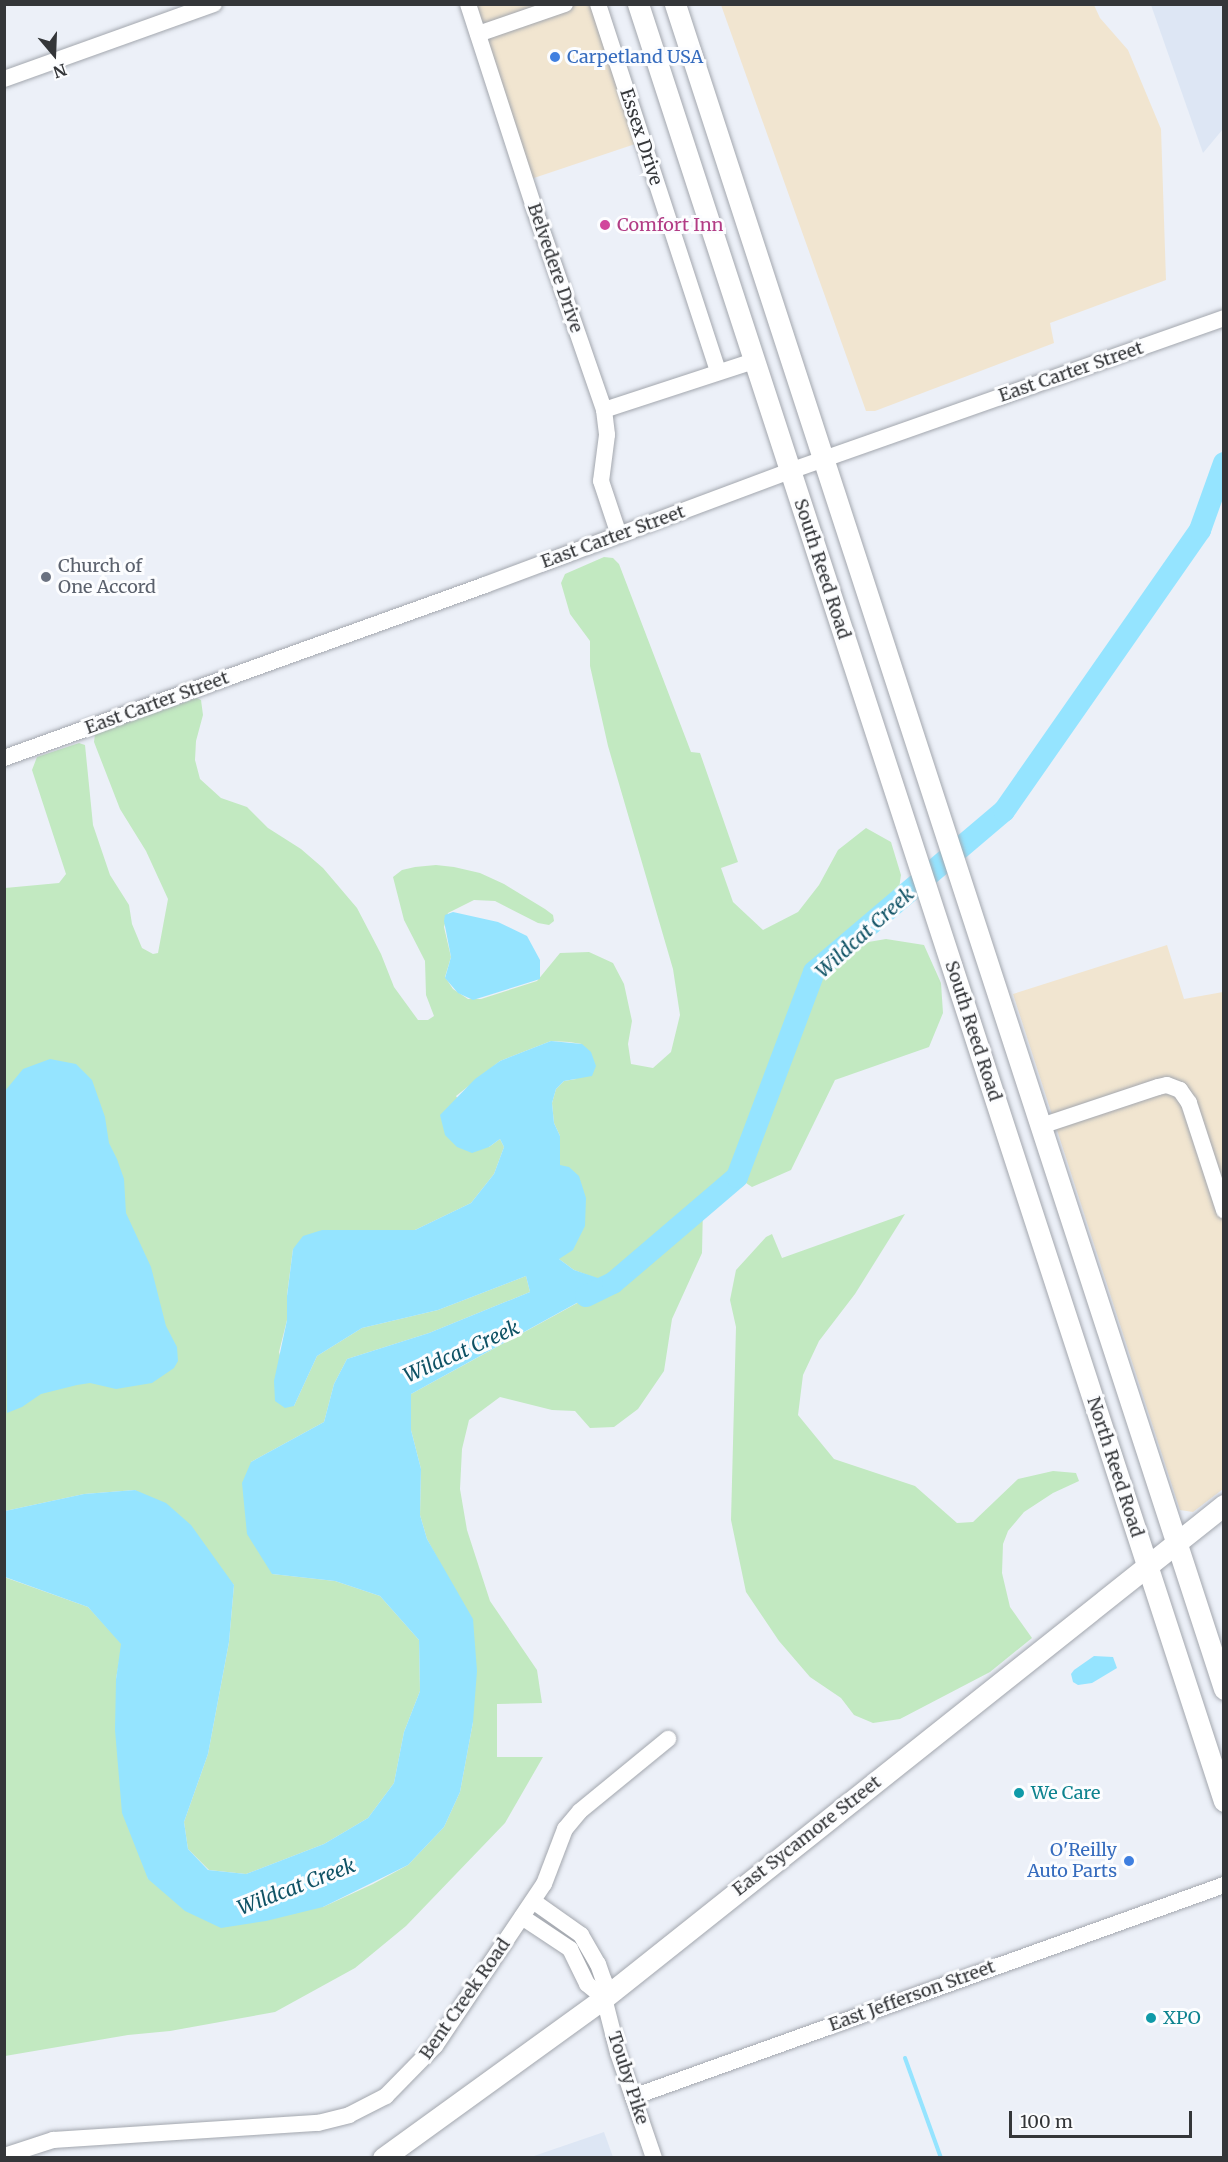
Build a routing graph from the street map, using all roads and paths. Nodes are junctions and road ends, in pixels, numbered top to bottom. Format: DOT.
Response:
graph roads {
  1 [pos="214,4"];
  2 [pos="468,4"];
  3 [pos="565,4"];
  4 [pos="598,4"];
  5 [pos="638,4"];
  6 [pos="675,4"];
  7 [pos="478,34"];
  8 [pos="4,79"];
  9 [pos="1224,318"];
  10 [pos="754,361"];
  11 [pos="718,372"];
  12 [pos="604,410"];
  13 [pos="824,459"];
  14 [pos="790,471"];
  15 [pos="619,534"];
  16 [pos="4,758"];
  17 [pos="1041,1126"];
  18 [pos="1006,1134"];
  19 [pos="1224,1210"];
  20 [pos="1224,1505"];
  21 [pos="1175,1544"];
  22 [pos="1148,1566"];
  23 [pos="1224,1689"];
  24 [pos="668,1739"];
  25 [pos="1224,1801"];
  26 [pos="1224,1885"];
  27 [pos="1192,1896"];
  28 [pos="1224,1896"];
  29 [pos="533,1901"];
  30 [pos="522,1917"];
  31 [pos="604,1998"];
  32 [pos="633,2097"];
  33 [pos="4,2156"];
  34 [pos="383,2157"];
  35 [pos="654,2157"];
  1 -- 8 [label="street"];
  2 -- 7 [label="street, Belvedere Drive"];
  3 -- 7 [label="street"];
  4 -- 11 [label="street, Essex Drive"];
  5 -- 10 [label="main road, South Reed Road"];
  6 -- 13 [label="main road, South Reed Road"];
  7 -- 12 [label="street, Belvedere Drive"];
  9 -- 13 [label="street, East Carter Street"];
  10 -- 11 [label="street"];
  10 -- 14 [label="main road, South Reed Road"];
  11 -- 12 [label="street"];
  12 -- 15 [label="street, Belvedere Drive"];
  13 -- 14 [label="street, East Carter Street"];
  13 -- 17 [label="main road, South Reed Road"];
  14 -- 15 [label="street, East Carter Street"];
  14 -- 18 [label="main road, South Reed Road"];
  15 -- 16 [label="street, East Carter Street"];
  17 -- 19 [label="street"];
  17 -- 21 [label="main road, North Reed Road"];
  18 -- 22 [label="main road, North Reed Road"];
  20 -- 21 [label="main road, East Sycamore Street"];
  21 -- 22 [label="main road, East Sycamore Street"];
  21 -- 23 [label="main road, North Reed Road"];
  22 -- 25 [label="main road, North Reed Road"];
  22 -- 31 [label="main road, East Sycamore Street"];
  24 -- 29 [label="street, Bent Creek Road"];
  26 -- 27 [label="street, East Jefferson Street"];
  27 -- 28 [label="street, East Jefferson Street"];
  27 -- 32 [label="street, East Jefferson Street"];
  29 -- 30 [label="street, Bent Creek Road"];
  29 -- 31 [label="street, Touby Pike"];
  30 -- 31 [label="street"];
  30 -- 33 [label="street, Bent Creek Road"];
  31 -- 32 [label="street, Touby Pike"];
  31 -- 34 [label="main road, East Sycamore Street"];
  32 -- 35 [label="street, Touby Pike"];
}
